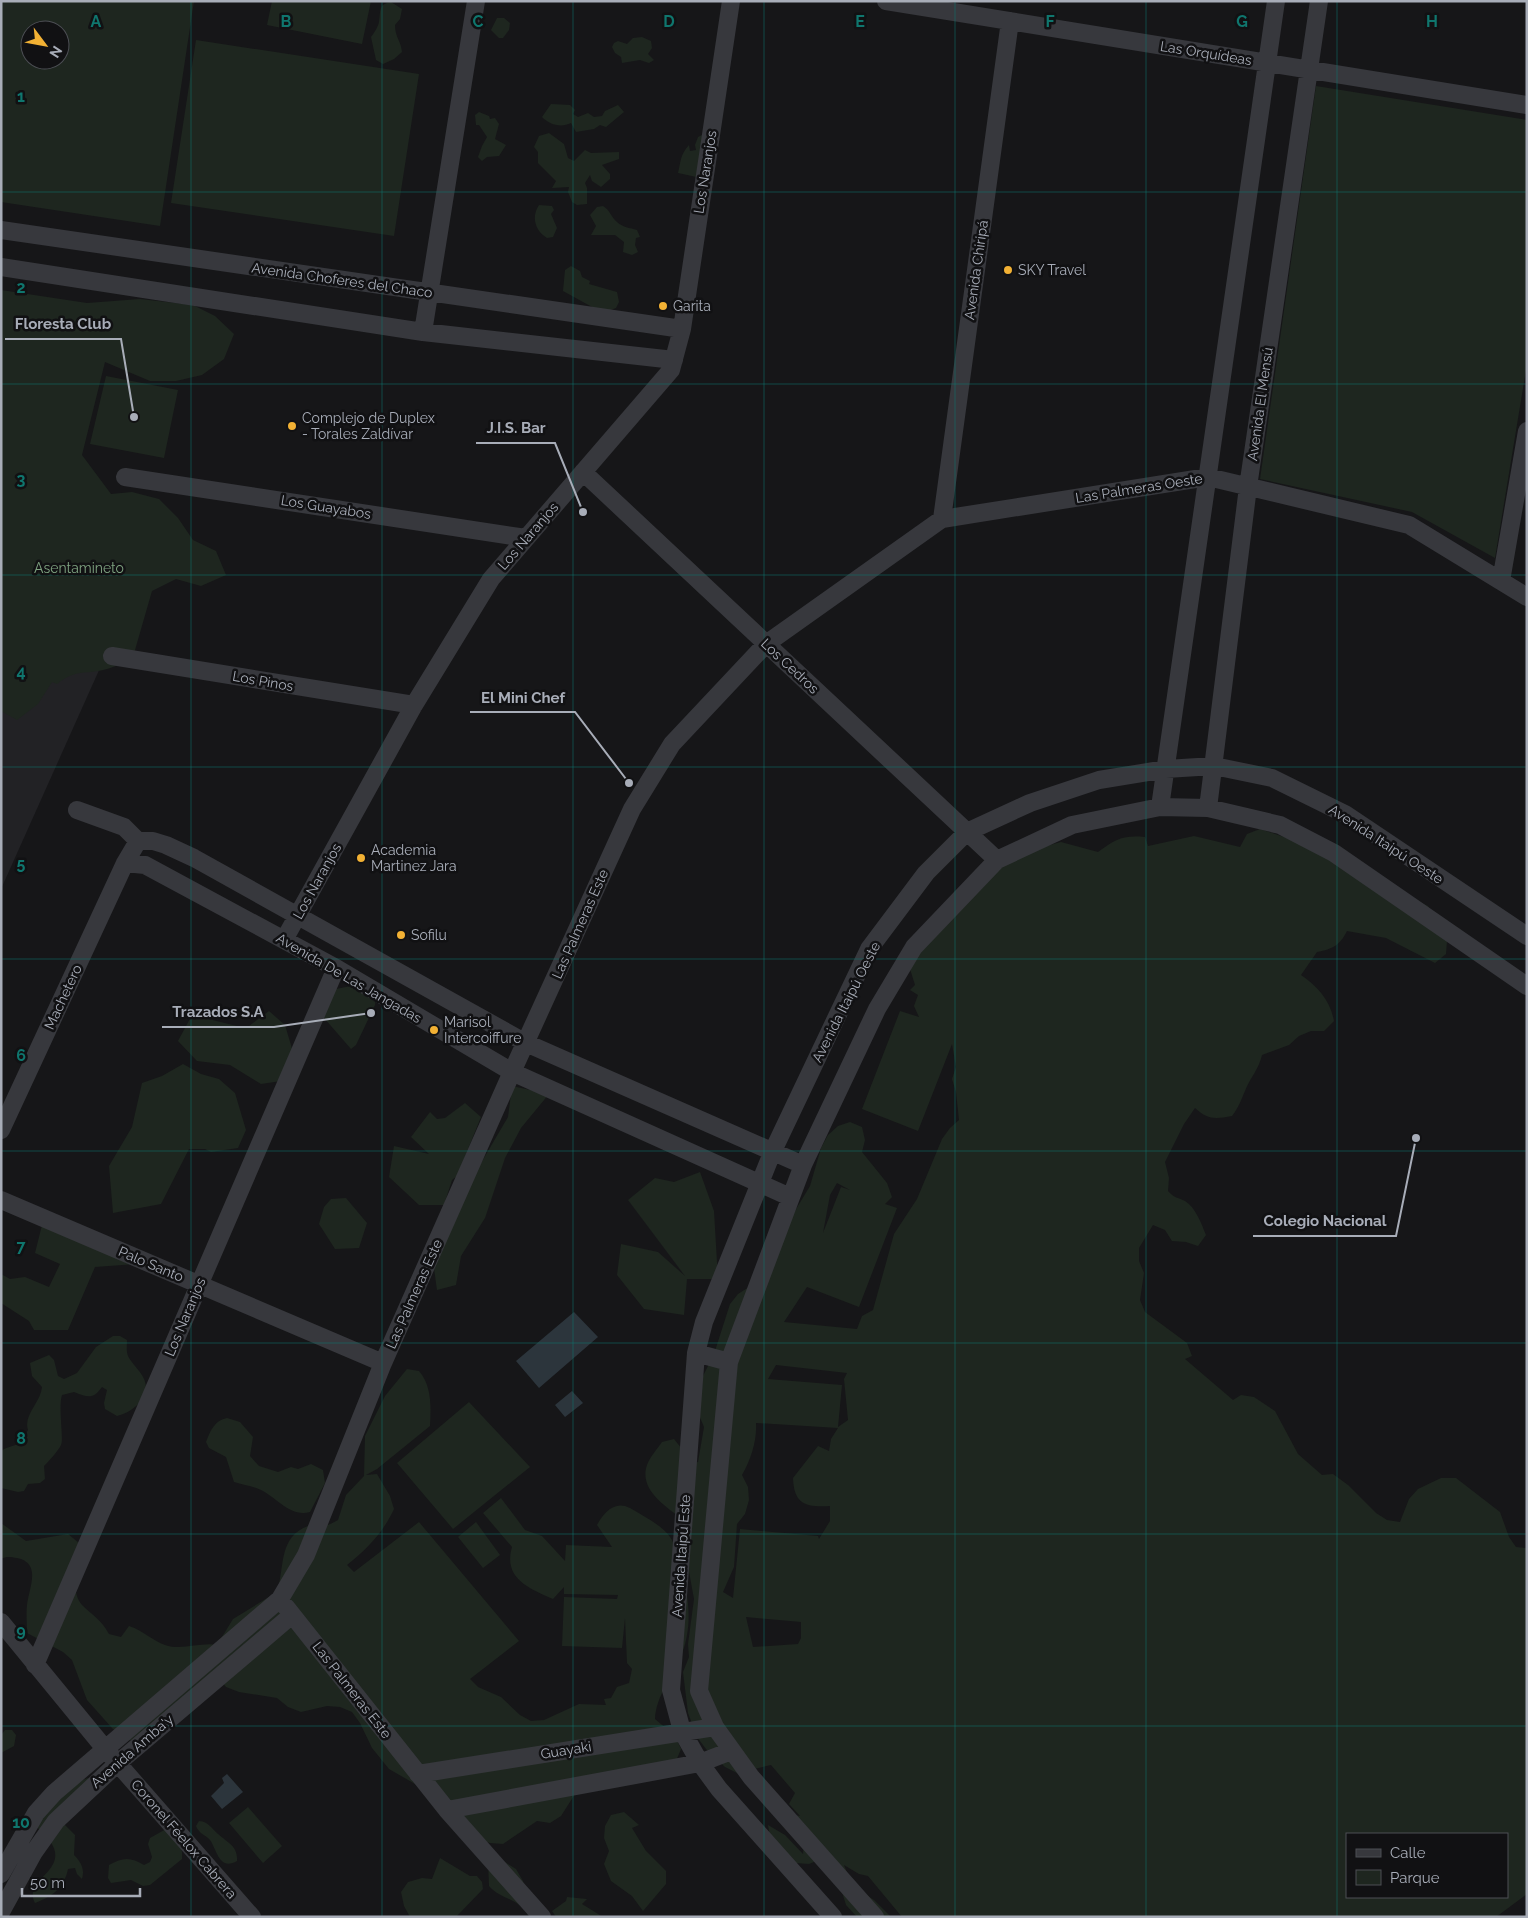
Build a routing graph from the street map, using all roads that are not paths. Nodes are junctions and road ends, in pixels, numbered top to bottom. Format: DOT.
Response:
graph roads {
  1 [pos="476,1"];
  2 [pos="731,1"];
  3 [pos="886,1"];
  4 [pos="1276,1"];
  5 [pos="1320,1"];
  6 [pos="1010,21"];
  7 [pos="1267,63"];
  8 [pos="1308,70"];
  9 [pos="1527,105"];
  10 [pos="1,230"];
  11 [pos="1,267"];
  12 [pos="429,293"];
  13 [pos="682,329"];
  14 [pos="423,332"];
  15 [pos="674,360"];
  16 [pos="1527,430"];
  17 [pos="583,472"];
  18 [pos="125,477"];
  19 [pos="1208,477"];
  20 [pos="1248,487"];
  21 [pos="942,519"];
  22 [pos="526,538"];
  23 [pos="1501,582"];
  24 [pos="1527,597"];
  25 [pos="766,644"];
  26 [pos="112,656"];
  27 [pos="414,705"];
  28 [pos="1214,766"];
  29 [pos="1166,769"];
  30 [pos="1160,807"];
  31 [pos="1208,808"];
  32 [pos="77,810"];
  33 [pos="967,832"];
  34 [pos="138,841"];
  35 [pos="997,860"];
  36 [pos="125,864"];
  37 [pos="298,915"];
  38 [pos="1527,936"];
  39 [pos="284,940"];
  40 [pos="336,968"];
  41 [pos="1527,986"];
  42 [pos="526,1043"];
  43 [pos="512,1072"];
  44 [pos="1,1130"];
  45 [pos="772,1153"];
  46 [pos="803,1165"];
  47 [pos="759,1183"];
  48 [pos="790,1197"];
  49 [pos="1,1200"];
  50 [pos="199,1285"];
  51 [pos="696,1353"];
  52 [pos="729,1362"];
  53 [pos="383,1363"];
  54 [pos="280,1599"];
  55 [pos="292,1615"];
  56 [pos="1,1622"];
  57 [pos="35,1665"];
  58 [pos="715,1727"];
  59 [pos="682,1732"];
  60 [pos="731,1751"];
  61 [pos="112,1756"];
  62 [pos="700,1763"];
  63 [pos="418,1774"];
  64 [pos="447,1810"];
  65 [pos="1,1874"];
  66 [pos="1,1912"];
  67 [pos="252,1917"];
  68 [pos="542,1917"];
  69 [pos="833,1917"];
  70 [pos="875,1917"];
  1 -- 12 [label="street"];
  2 -- 13 [label="street, Los Naranjos"];
  3 -- 6 [label="street, Las Orquídeas"];
  4 -- 7 [label="street"];
  5 -- 8 [label="street, Avenida El Mensú"];
  6 -- 7 [label="street, Las Orquídeas"];
  6 -- 21 [label="street, Avenida Chiripá"];
  7 -- 8 [label="street, Las Orquídeas"];
  7 -- 19 [label="street"];
  8 -- 9 [label="street, Las Orquídeas"];
  8 -- 20 [label="street, Avenida El Mensú"];
  10 -- 12 [label="street, Avenida Choferes del Chaco"];
  11 -- 14 [label="street"];
  12 -- 13 [label="street, Avenida Choferes del Chaco"];
  12 -- 14 [label="street"];
  13 -- 15 [label="street, Los Naranjos"];
  14 -- 15 [label="street"];
  15 -- 17 [label="street, Los Naranjos"];
  16 -- 23 [label="street"];
  17 -- 22 [label="street, Los Naranjos"];
  17 -- 25 [label="street, Los Cedros"];
  18 -- 22 [label="street, Los Guayabos"];
  19 -- 20 [label="street, Las Palmeras Oeste"];
  19 -- 21 [label="street, Las Palmeras Oeste"];
  19 -- 29 [label="street"];
  20 -- 23 [label="street, Las Palmeras Oeste"];
  20 -- 28 [label="street, Avenida El Mensú"];
  21 -- 25 [label="street, Las Palmeras Oeste"];
  22 -- 27 [label="street, Los Naranjos"];
  23 -- 24 [label="street, Las Palmeras Oeste"];
  25 -- 33 [label="street, Los Cedros"];
  25 -- 42 [label="street, Las Palmeras Este"];
  26 -- 27 [label="street, Los Pinos"];
  27 -- 37 [label="street, Los Naranjos"];
  28 -- 29 [label="street, Avenida Itaipú Oeste"];
  28 -- 31 [label="street, Avenida El Mensú"];
  28 -- 38 [label="street, Avenida Itaipú Oeste"];
  29 -- 30 [label="street"];
  29 -- 33 [label="street, Avenida Itaipú Oeste"];
  30 -- 31 [label="street"];
  30 -- 35 [label="street"];
  31 -- 41 [label="street"];
  32 -- 34 [label="street"];
  33 -- 35 [label="street, Los Cedros"];
  33 -- 45 [label="street, Avenida Itaipú Oeste"];
  34 -- 36 [label="street, Machetero"];
  34 -- 37 [label="street"];
  35 -- 46 [label="street"];
  36 -- 39 [label="street, Avenida De Las Jangadas"];
  36 -- 44 [label="street, Machetero"];
  37 -- 39 [label="street, Los Naranjos"];
  37 -- 42 [label="street"];
  39 -- 40 [label="street, Avenida De Las Jangadas"];
  40 -- 43 [label="street, Avenida De Las Jangadas"];
  40 -- 50 [label="street, Los Naranjos"];
  42 -- 43 [label="street, Las Palmeras Este"];
  42 -- 45 [label="street"];
  43 -- 47 [label="street, Avenida De Las Jangadas"];
  43 -- 53 [label="street, Las Palmeras Este"];
  45 -- 46 [label="street"];
  45 -- 47 [label="street, Avenida Itaipú Este"];
  46 -- 48 [label="street, Avenida Itaipú Este"];
  47 -- 48 [label="street, Avenida De Las Jangadas"];
  47 -- 51 [label="street, Avenida Itaipú Este"];
  48 -- 52 [label="street, Avenida Itaipú Este"];
  49 -- 50 [label="street, Palo Santo"];
  50 -- 53 [label="street, Palo Santo"];
  50 -- 57 [label="street, Los Naranjos"];
  51 -- 52 [label="street"];
  51 -- 59 [label="street, Avenida Itaipú Este"];
  52 -- 58 [label="street, Avenida Itaipú Este"];
  53 -- 54 [label="street, Las Palmeras Este"];
  54 -- 55 [label="street, Las Palmeras Este"];
  54 -- 61 [label="street, Avenida Amba'y"];
  55 -- 61 [label="street, Avenida Amba'y"];
  55 -- 63 [label="street, Las Palmeras Este"];
  56 -- 57 [label="street, Coronel Féelox Cabrera"];
  57 -- 61 [label="street, Coronel Féelox Cabrera"];
  58 -- 59 [label="street, Guayaki"];
  58 -- 60 [label="street, Avenida Itaipú Este"];
  59 -- 62 [label="street, Avenida Itaipú Este"];
  59 -- 63 [label="street, Guayaki"];
  60 -- 62 [label="street"];
  60 -- 70 [label="street, Avenida Itaipú Este"];
  61 -- 65 [label="street, Avenida Amba'y"];
  61 -- 66 [label="street, Avenida Amba'y"];
  61 -- 67 [label="street, Coronel Féelox Cabrera"];
  62 -- 64 [label="street"];
  62 -- 69 [label="street, Avenida Itaipú Este"];
  63 -- 64 [label="street, Las Palmeras Este"];
  64 -- 68 [label="street, Las Palmeras Este"];
}
